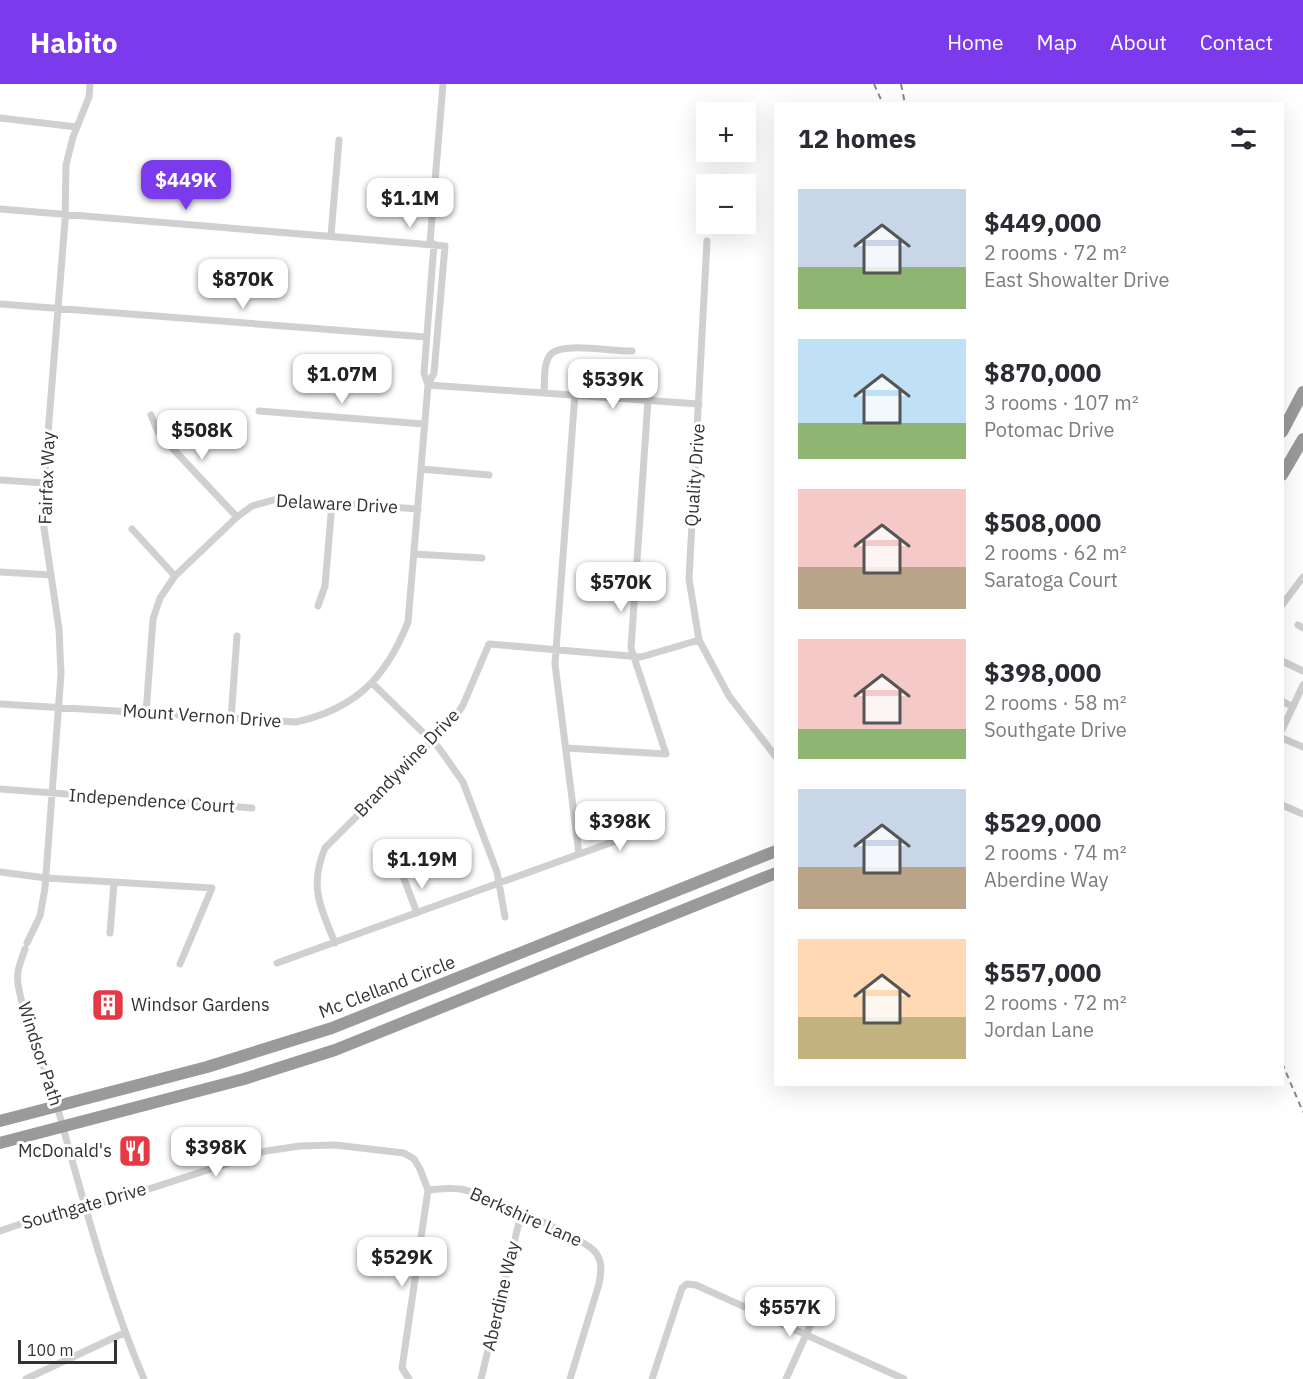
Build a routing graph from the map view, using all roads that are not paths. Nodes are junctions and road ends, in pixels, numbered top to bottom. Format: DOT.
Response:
graph roads {
  1 [pos="90,84"];
  2 [pos="443,84"];
  3 [pos="0,118"];
  4 [pos="77,127"];
  5 [pos="339,140"];
  6 [pos="0,209"];
  7 [pos="64,214"];
  8 [pos="331,235"];
  9 [pos="707,241"];
  10 [pos="432,244"];
  11 [pos="0,304"];
  12 [pos="58,308"];
  13 [pos="426,337"];
  14 [pos="632,351"];
  15 [pos="428,385"];
  16 [pos="544,392"];
  17 [pos="1303,392"];
  18 [pos="576,394"];
  19 [pos="648,400"];
  20 [pos="699,404"];
  21 [pos="259,411"];
  22 [pos="151,416"];
  23 [pos="424,424"];
  24 [pos="1284,428"];
  25 [pos="1303,439"];
  26 [pos="421,469"];
  27 [pos="1284,472"];
  28 [pos="489,475"];
  29 [pos="0,480"];
  30 [pos="44,483"];
  31 [pos="332,503"];
  32 [pos="418,508"];
  33 [pos="237,517"];
  34 [pos="132,529"];
  35 [pos="414,554"];
  36 [pos="482,558"];
  37 [pos="0,572"];
  38 [pos="51,575"];
  39 [pos="175,576"];
  40 [pos="1303,577"];
  41 [pos="1284,601"];
  42 [pos="318,606"];
  43 [pos="237,636"];
  44 [pos="699,640"];
  45 [pos="556,651"];
  46 [pos="633,657"];
  47 [pos="1284,662"];
  48 [pos="1303,671"];
  49 [pos="372,683"];
  50 [pos="1303,685"];
  51 [pos="1284,702"];
  52 [pos="0,704"];
  53 [pos="59,706"];
  54 [pos="1293,707"];
  55 [pos="146,712"];
  56 [pos="231,719"];
  57 [pos="1284,726"];
  58 [pos="1284,739"];
  59 [pos="431,741"];
  60 [pos="1303,747"];
  61 [pos="566,748"];
  62 [pos="774,755"];
  63 [pos="0,789"];
  64 [pos="52,793"];
  65 [pos="1284,806"];
  66 [pos="252,808"];
  67 [pos="1303,814"];
  68 [pos="657,833"];
  69 [pos="774,852"];
  70 [pos="579,854"];
  71 [pos="0,872"];
  72 [pos="774,874"];
  73 [pos="403,876"];
  74 [pos="46,878"];
  75 [pos="114,883"];
  76 [pos="499,884"];
  77 [pos="417,913"];
  78 [pos="505,917"];
  79 [pos="110,933"];
  80 [pos="335,943"];
  81 [pos="277,963"];
  82 [pos="180,964"];
  83 [pos="18,981"];
  84 [pos="57,1106"];
  85 [pos="0,1121"];
  86 [pos="62,1126"];
  87 [pos="0,1143"];
  88 [pos="428,1191"];
  89 [pos="84,1206"];
  90 [pos="521,1214"];
  91 [pos="0,1231"];
  92 [pos="819,1306"];
  93 [pos="124,1333"];
  94 [pos="805,1334"];
  95 [pos="26,1379"];
  96 [pos="144,1379"];
  97 [pos="409,1379"];
  98 [pos="481,1379"];
  99 [pos="570,1379"];
  100 [pos="652,1379"];
  101 [pos="786,1379"];
  102 [pos="904,1379"];
  1 -- 4 [label="street, Fairfax Way"];
  2 -- 10 [label="street, Mount Vernon Drive"];
  3 -- 4 [label="street"];
  4 -- 7 [label="street, Fairfax Way"];
  5 -- 8 [label="street"];
  6 -- 7 [label="street"];
  7 -- 8 [label="street"];
  7 -- 12 [label="street, Fairfax Way"];
  8 -- 10 [label="street"];
  9 -- 20 [label="street, Quality Drive"];
  10 -- 13 [label="street, Mount Vernon Drive"];
  10 -- 15 [label="street, Mount Vernon Drive"];
  11 -- 12 [label="street"];
  12 -- 13 [label="street"];
  12 -- 30 [label="street, Fairfax Way"];
  13 -- 15 [label="street, Mount Vernon Drive"];
  14 -- 16 [label="street"];
  15 -- 16 [label="street"];
  15 -- 23 [label="street, Mount Vernon Drive"];
  16 -- 18 [label="street"];
  17 -- 24 [label="highway"];
  18 -- 19 [label="street"];
  18 -- 45 [label="street"];
  19 -- 20 [label="street"];
  19 -- 46 [label="street"];
  20 -- 44 [label="street, Quality Drive"];
  21 -- 23 [label="street"];
  22 -- 33 [label="street"];
  23 -- 26 [label="street, Mount Vernon Drive"];
  25 -- 27 [label="highway"];
  26 -- 28 [label="street"];
  26 -- 32 [label="street, Mount Vernon Drive"];
  29 -- 30 [label="street"];
  30 -- 38 [label="street, Fairfax Way"];
  31 -- 32 [label="street, Delaware Drive"];
  31 -- 33 [label="street, Delaware Drive"];
  31 -- 42 [label="street"];
  32 -- 35 [label="street, Mount Vernon Drive"];
  33 -- 39 [label="street, Delaware Drive"];
  34 -- 39 [label="street"];
  35 -- 36 [label="street"];
  35 -- 49 [label="street, Mount Vernon Drive"];
  37 -- 38 [label="street"];
  38 -- 53 [label="street, Fairfax Way"];
  39 -- 55 [label="street, Delaware Drive"];
  40 -- 41 [label="street"];
  43 -- 56 [label="street"];
  44 -- 46 [label="street, Brandywine Drive"];
  44 -- 62 [label="street, Quality Drive"];
  45 -- 46 [label="street, Brandywine Drive"];
  45 -- 59 [label="street, Brandywine Drive"];
  45 -- 61 [label="street"];
  46 -- 61 [label="street"];
  47 -- 48 [label="street"];
  49 -- 56 [label="street, Mount Vernon Drive"];
  49 -- 59 [label="street"];
  50 -- 54 [label="street"];
  51 -- 54 [label="street"];
  52 -- 53 [label="street, Mount Vernon Drive"];
  53 -- 55 [label="street, Mount Vernon Drive"];
  53 -- 64 [label="street, Fairfax Way"];
  54 -- 57 [label="street"];
  55 -- 56 [label="street, Mount Vernon Drive"];
  58 -- 60 [label="street"];
  59 -- 76 [label="street"];
  59 -- 80 [label="street, Brandywine Drive"];
  61 -- 70 [label="street"];
  63 -- 64 [label="street, Independence Court"];
  64 -- 66 [label="street, Independence Court"];
  64 -- 74 [label="street, Fairfax Way"];
  65 -- 67 [label="street"];
  68 -- 70 [label="street"];
  69 -- 84 [label="highway, Mc Clelland Circle"];
  70 -- 76 [label="street"];
  71 -- 74 [label="street"];
  72 -- 86 [label="highway"];
  73 -- 77 [label="street"];
  74 -- 75 [label="street"];
  74 -- 83 [label="street, Fairfax Way"];
  75 -- 79 [label="street"];
  75 -- 82 [label="street"];
  76 -- 77 [label="street"];
  76 -- 78 [label="street"];
  77 -- 80 [label="street"];
  80 -- 81 [label="street"];
  83 -- 84 [label="street, Windsor Path"];
  84 -- 85 [label="highway, Mc Clelland Circle"];
  84 -- 86 [label="street, Windsor Path"];
  86 -- 87 [label="highway"];
  86 -- 89 [label="street, Windsor Path"];
  88 -- 89 [label="street, Southgate Drive"];
  88 -- 90 [label="street, Berkshire Lane"];
  88 -- 97 [label="street"];
  89 -- 91 [label="street, Southgate Drive"];
  89 -- 93 [label="street, Windsor Path"];
  90 -- 98 [label="street, Aberdine Way"];
  90 -- 99 [label="street, Berkshire Lane"];
  92 -- 94 [label="street"];
  93 -- 95 [label="street"];
  93 -- 96 [label="street, Windsor Path"];
  94 -- 100 [label="street"];
  94 -- 101 [label="street"];
  94 -- 102 [label="street"];
}
